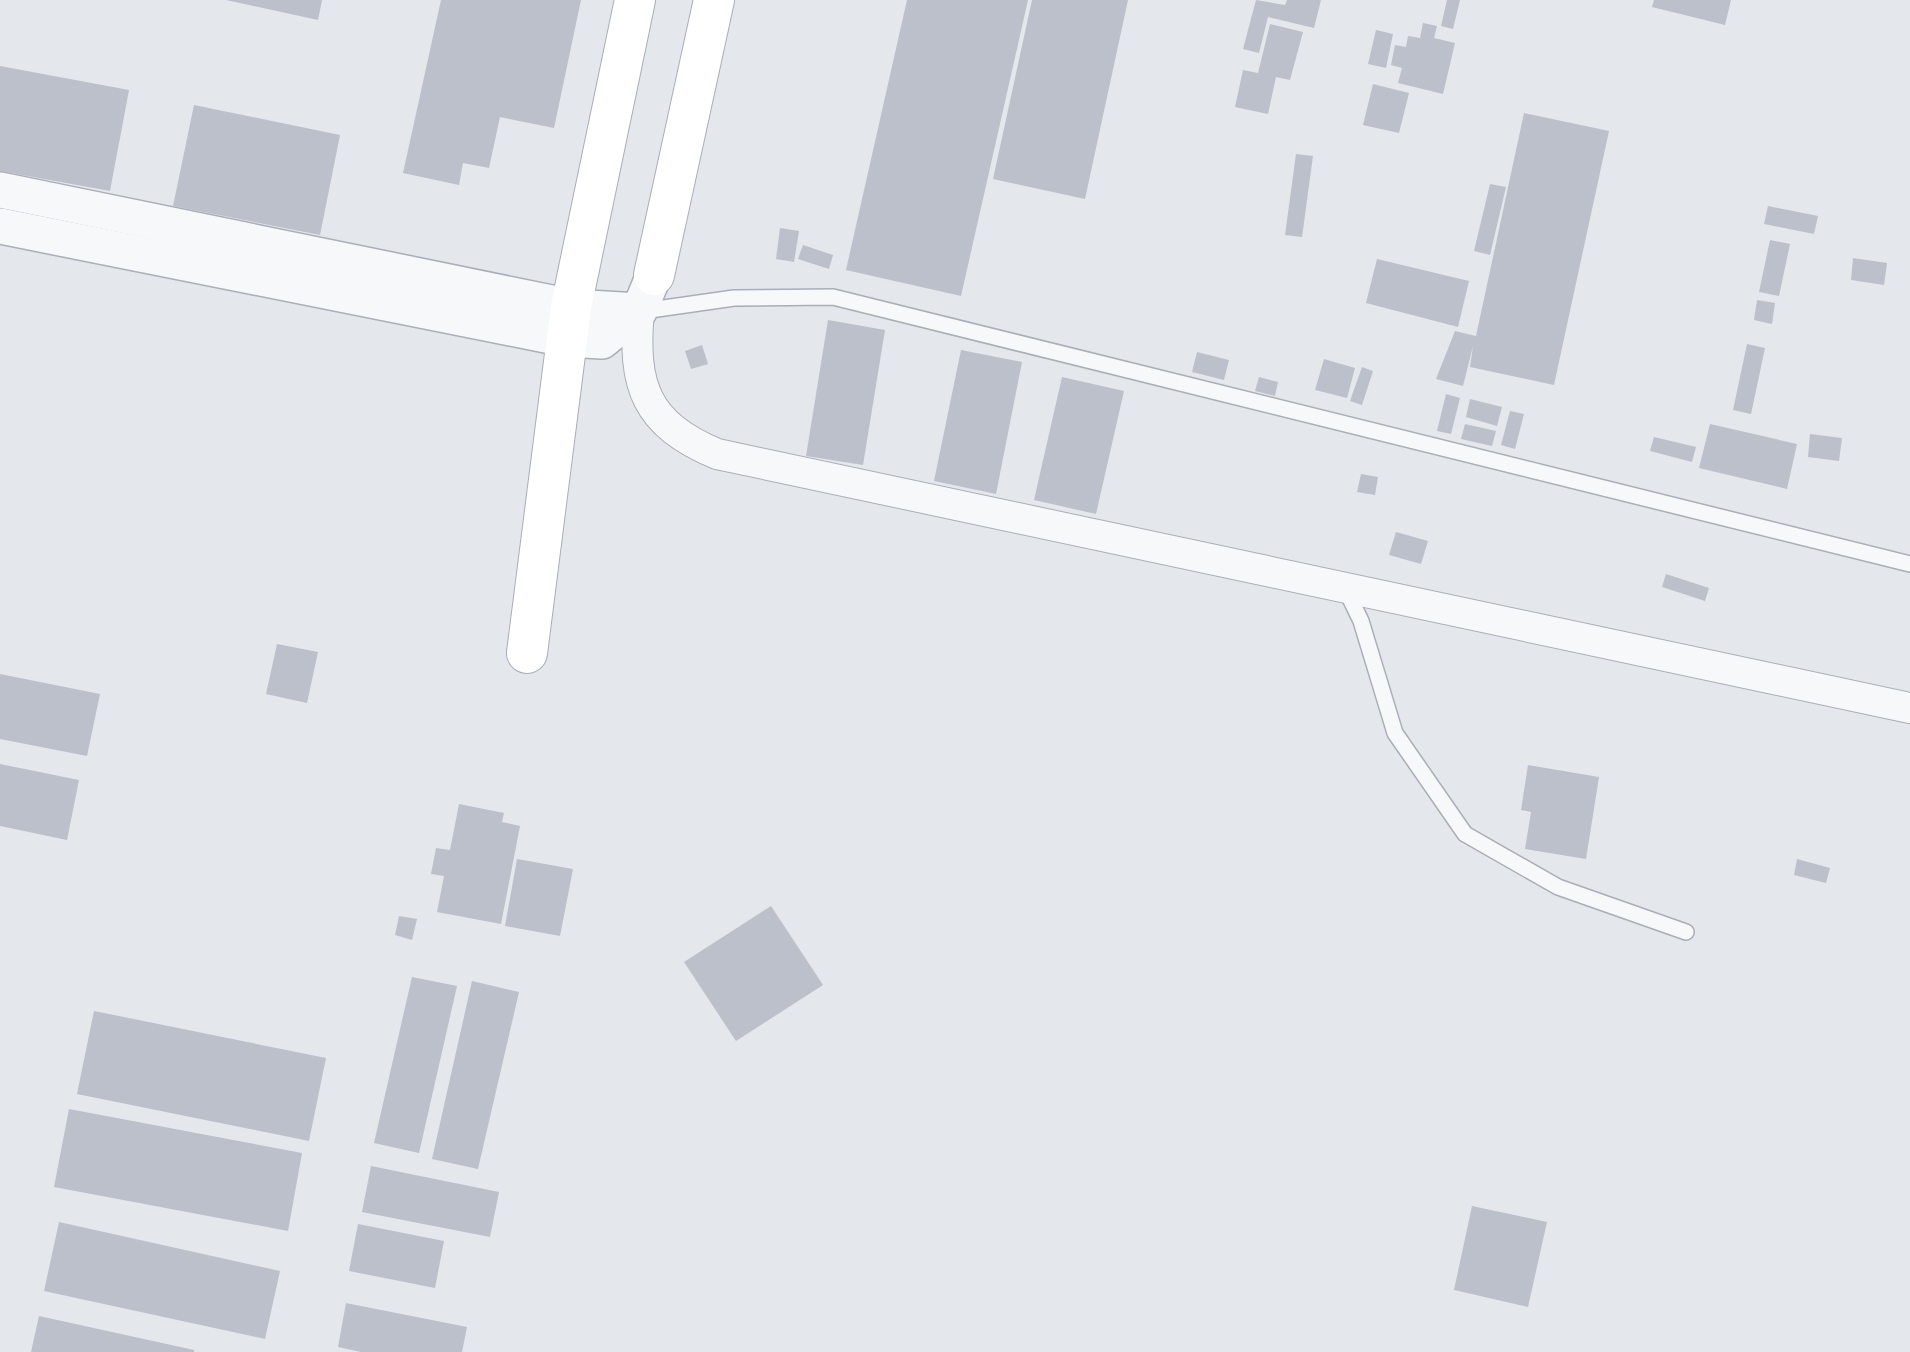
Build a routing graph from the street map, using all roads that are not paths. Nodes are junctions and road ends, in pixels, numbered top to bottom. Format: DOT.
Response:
graph roads {
  1 [pos="634,0"];
  2 [pos="714,0"];
  3 [pos="0,190"];
  4 [pos="0,226"];
  5 [pos="646,293"];
  6 [pos="568,323"];
  7 [pos="1910,564"];
  8 [pos="1343,584"];
  9 [pos="527,653"];
  10 [pos="1910,708"];
  11 [pos="1686,932"];
  1 -- 6 [label="main road"];
  2 -- 5 [label="main road"];
  3 -- 6 [label="street"];
  4 -- 6 [label="street"];
  5 -- 6 [label="street"];
  5 -- 7 [label="lane"];
  5 -- 8 [label="street"];
  6 -- 9 [label="main road"];
  8 -- 10 [label="street"];
  8 -- 11 [label="lane"];
}
